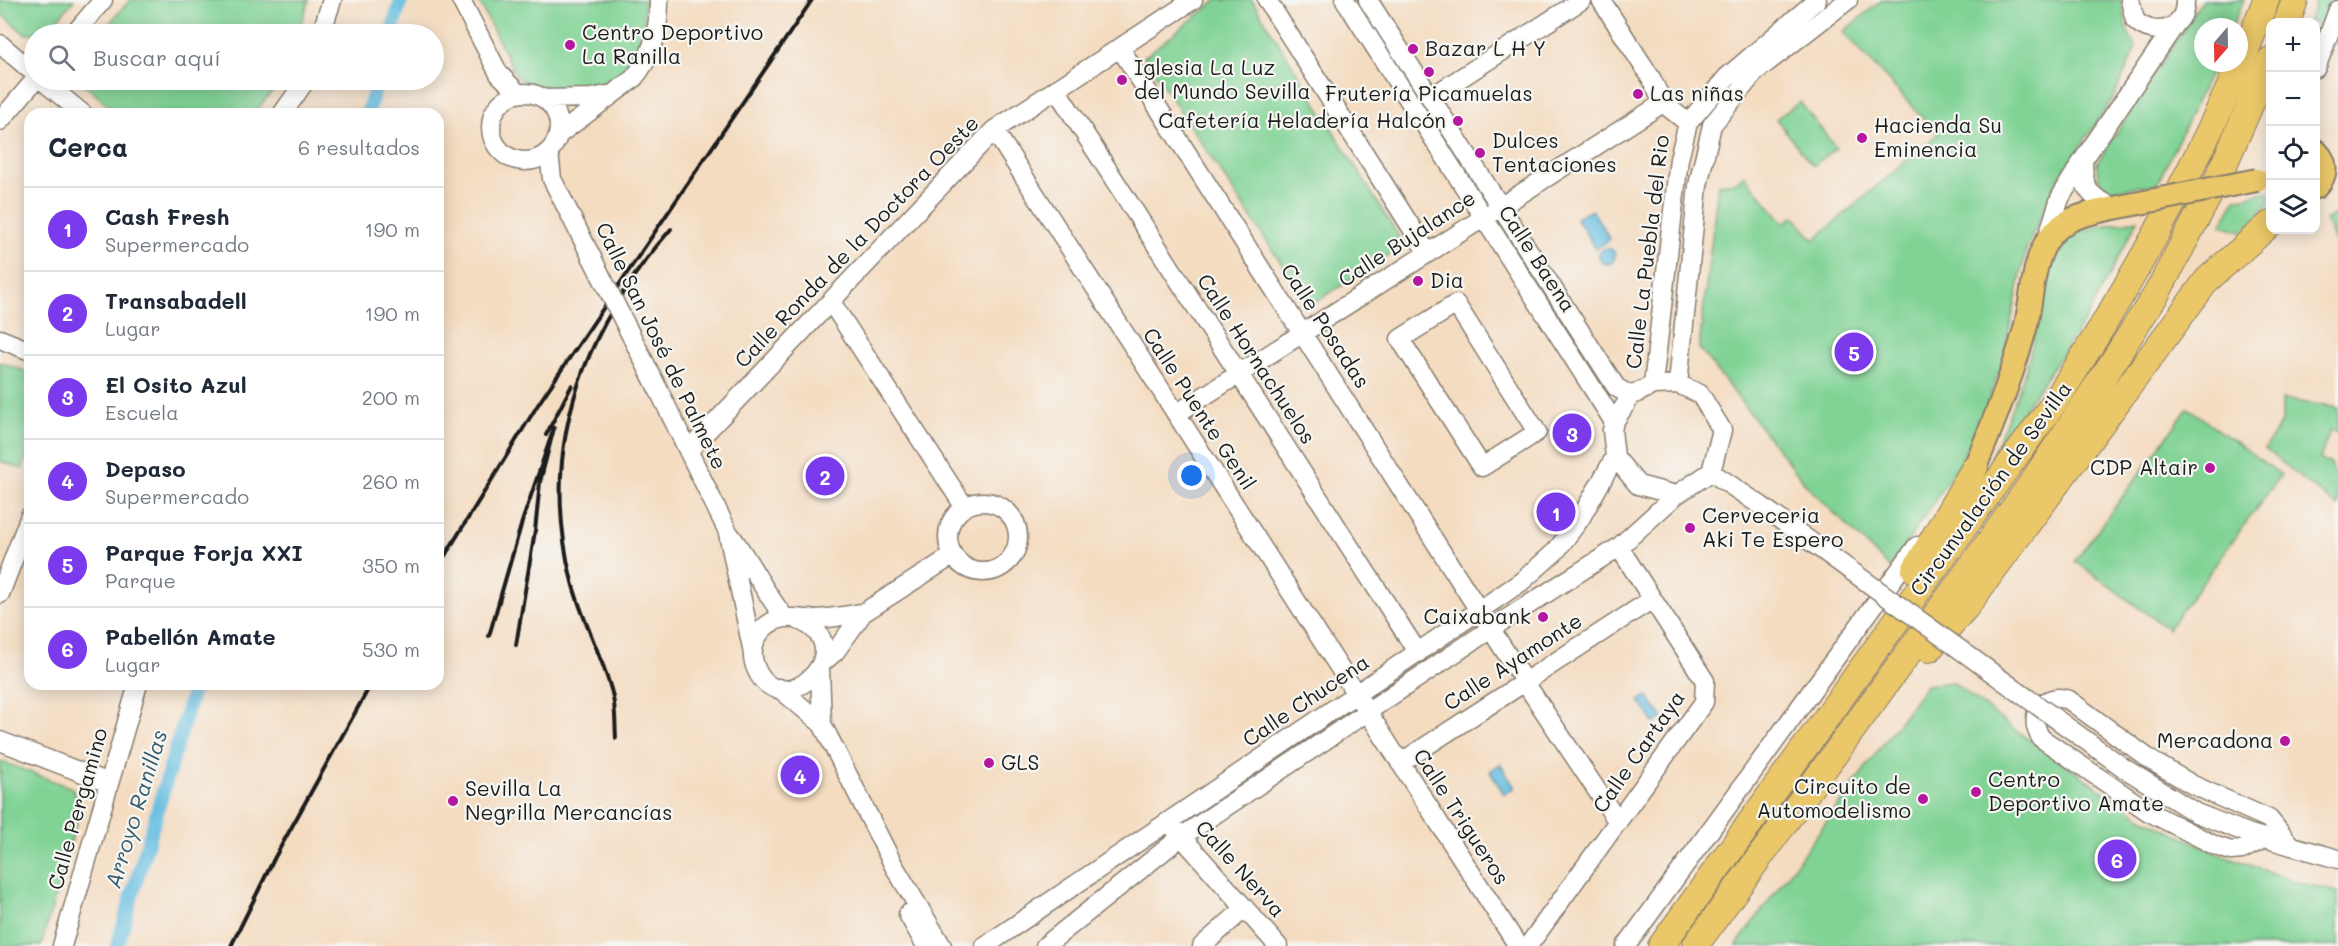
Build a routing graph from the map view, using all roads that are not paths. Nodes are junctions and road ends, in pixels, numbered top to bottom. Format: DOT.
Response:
graph roads {
  1 [pos="103,0"];
  2 [pos="332,0"];
  3 [pos="461,0"];
  4 [pos="659,0"];
  5 [pos="1193,0"];
  6 [pos="1268,0"];
  7 [pos="1346,0"];
  8 [pos="1368,0"];
  9 [pos="1582,0"];
  10 [pos="1601,0"];
  11 [pos="1817,0"];
  12 [pos="1848,0"];
  13 [pos="2130,0"];
  14 [pos="2185,0"];
  15 [pos="2266,0"];
  16 [pos="2295,0"];
  17 [pos="2338,10"];
  18 [pos="2288,18"];
  19 [pos="83,24"];
  20 [pos="324,24"];
  21 [pos="2175,25"];
  22 [pos="2141,26"];
  23 [pos="0,44"];
  24 [pos="1120,48"];
  25 [pos="2320,57"];
  26 [pos="24,64"];
  27 [pos="2146,69"];
  28 [pos="2266,71"];
  29 [pos="499,74"];
  30 [pos="1056,89"];
  31 [pos="26,90"];
  32 [pos="54,90"];
  33 [pos="299,90"];
  34 [pos="518,93"];
  35 [pos="615,93"];
  36 [pos="1431,97"];
  37 [pos="544,99"];
  38 [pos="501,102"];
  39 [pos="1663,102"];
  40 [pos="76,108"];
  41 [pos="286,108"];
  42 [pos="0,121"];
  43 [pos="1688,123"];
  44 [pos="994,130"];
  45 [pos="558,135"];
  46 [pos="549,152"];
  47 [pos="2083,159"];
  48 [pos="531,161"];
  49 [pos="2266,177"];
  50 [pos="552,179"];
  51 [pos="1500,206"];
  52 [pos="2114,208"];
  53 [pos="1483,217"];
  54 [pos="2266,228"];
  55 [pos="2047,241"];
  56 [pos="1427,252"];
  57 [pos="831,302"];
  58 [pos="1302,332"];
  59 [pos="0,339"];
  60 [pos="1400,339"];
  61 [pos="24,349"];
  62 [pos="1239,374"];
  63 [pos="1678,384"];
  64 [pos="1653,385"];
  65 [pos="1631,396"];
  66 [pos="1176,414"];
  67 [pos="1614,422"];
  68 [pos="688,451"];
  69 [pos="1615,457"];
  70 [pos="1975,467"];
  71 [pos="1711,472"];
  72 [pos="1676,495"];
  73 [pos="964,506"];
  74 [pos="24,532"];
  75 [pos="728,532"];
  76 [pos="1619,547"];
  77 [pos="952,556"];
  78 [pos="0,594"];
  79 [pos="1651,600"];
  80 [pos="1481,610"];
  81 [pos="863,613"];
  82 [pos="791,619"];
  83 [pos="1492,628"];
  84 [pos="752,648"];
  85 [pos="1418,653"];
  86 [pos="821,666"];
  87 [pos="1524,681"];
  88 [pos="779,688"];
  89 [pos="136,690"];
  90 [pos="1844,693"];
  91 [pos="1356,695"];
  92 [pos="1367,712"];
  93 [pos="822,724"];
  94 [pos="0,741"];
  95 [pos="1400,763"];
  96 [pos="1823,768"];
  97 [pos="109,783"];
  98 [pos="1168,822"];
  99 [pos="1618,822"];
  100 [pos="1181,837"];
  101 [pos="2265,838"];
  102 [pos="2291,846"];
  103 [pos="2338,859"];
  104 [pos="1245,908"];
  105 [pos="933,941"];
  106 [pos="1661,945"];
  107 [pos="62,946"];
  108 [pos="955,946"];
  109 [pos="985,946"];
  110 [pos="1045,946"];
  111 [pos="1202,946"];
  112 [pos="1278,946"];
  113 [pos="1518,946"];
  114 [pos="1528,946"];
  115 [pos="1626,946"];
  116 [pos="1695,946"];
  1 -- 19 [label="street"];
  2 -- 20 [label="street"];
  3 -- 29 [label="street"];
  4 -- 35 [label="street"];
  5 -- 24 [label="street, Calle Ronda de la Doctora Oeste"];
  6 -- 56 [label="street"];
  7 -- 53 [label="street, Calle Baena"];
  8 -- 36 [label="street, Calle Baena"];
  9 -- 36 [label="street"];
  10 -- 39 [label="street"];
  11 -- 43 [label="street, Calle La Puebla del Rio"];
  12 -- 63 [label="street, Calle La Puebla del Rio"];
  13 -- 22 [label="street"];
  14 -- 21 [label="street"];
  15 -- 90 [label="highway, Circunvalación de Sevilla"];
  16 -- 18 [label="highway"];
  17 -- 25 [label="street"];
  21 -- 22 [label="street"];
  21 -- 27 [label="street"];
  22 -- 27 [label="street"];
  23 -- 26 [label="street"];
  24 -- 30 [label="street, Calle Ronda de la Doctora Oeste"];
  24 -- 58 [label="street, Calle Posadas"];
  27 -- 47 [label="street"];
  28 -- 96 [label="highway, Circunvalación de Sevilla"];
  29 -- 34 [label="street"];
  29 -- 38 [label="street"];
  30 -- 44 [label="street, Calle Ronda de la Doctora Oeste"];
  30 -- 62 [label="street, Calle Hornachuelos"];
  31 -- 42 [label="street"];
  32 -- 40 [label="street"];
  33 -- 41 [label="street"];
  34 -- 37 [label="street"];
  34 -- 38 [label="street"];
  35 -- 37 [label="street"];
  35 -- 45 [label="street"];
  36 -- 51 [label="street, Calle Baena"];
  37 -- 45 [label="street"];
  38 -- 48 [label="street"];
  39 -- 43 [label="street"];
  39 -- 51 [label="street, Calle Bujalance"];
  43 -- 64 [label="street, Calle La Puebla del Rio"];
  44 -- 57 [label="street, Calle Ronda de la Doctora Oeste"];
  44 -- 66 [label="street, Calle Puente Genil"];
  45 -- 46 [label="street"];
  46 -- 48 [label="street"];
  46 -- 50 [label="street, Calle San José de Palmete"];
  47 -- 52 [label="street"];
  47 -- 55 [label="street"];
  48 -- 50 [label="street, Calle San José de Palmete"];
  49 -- 52 [label="main road, bridge"];
  50 -- 68 [label="street, Calle San José de Palmete, bridge"];
  51 -- 53 [label="street, Calle Bujalance"];
  51 -- 65 [label="street, Calle Baena"];
  52 -- 55 [label="main road"];
  53 -- 56 [label="street, Calle Bujalance"];
  53 -- 67 [label="street, Calle Baena"];
  54 -- 96 [label="highway"];
  55 -- 70 [label="main road"];
  56 -- 58 [label="street, Calle Bujalance"];
  57 -- 68 [label="street, Calle Ronda de la Doctora Oeste"];
  57 -- 73 [label="street"];
  58 -- 62 [label="street, Calle Bujalance"];
  58 -- 80 [label="street, Calle Posadas"];
  59 -- 61 [label="street"];
  60 -- 60 [label="street"];
  62 -- 66 [label="street, Calle Bujalance"];
  62 -- 85 [label="street, Calle Hornachuelos"];
  63 -- 64 [label="street"];
  63 -- 71 [label="street"];
  64 -- 65 [label="street"];
  65 -- 67 [label="street"];
  66 -- 91 [label="street, Calle Puente Genil"];
  67 -- 69 [label="street"];
  68 -- 75 [label="street, Calle San José de Palmete"];
  69 -- 72 [label="street"];
  69 -- 80 [label="street, Calle Chucena"];
  70 -- 90 [label="highway"];
  70 -- 115 [label="street"];
  71 -- 72 [label="street"];
  71 -- 101 [label="street, bridge"];
  72 -- 76 [label="street, Calle Chucena"];
  73 -- 77 [label="street"];
  73 -- 77 [label="street"];
  74 -- 78 [label="street"];
  75 -- 82 [label="street, Calle San José de Palmete"];
  75 -- 84 [label="street, Calle San José de Palmete"];
  76 -- 79 [label="street, Calle Cartaya"];
  76 -- 83 [label="street, Calle Chucena"];
  77 -- 81 [label="street"];
  79 -- 87 [label="street, Calle Ayamonte"];
  79 -- 99 [label="street, Calle Cartaya"];
  80 -- 83 [label="street, Calle Posadas"];
  80 -- 85 [label="street, Calle Chucena"];
  81 -- 82 [label="street"];
  81 -- 86 [label="street"];
  82 -- 84 [label="street"];
  82 -- 86 [label="street"];
  83 -- 87 [label="street, Calle Posadas"];
  83 -- 92 [label="street, Calle Chucena"];
  84 -- 88 [label="street"];
  85 -- 91 [label="street, Calle Chucena"];
  86 -- 88 [label="street"];
  86 -- 93 [label="street"];
  87 -- 95 [label="street, Calle Ayamonte"];
  87 -- 99 [label="street, Calle Posadas"];
  88 -- 93 [label="street"];
  89 -- 97 [label="street, Calle Pergamino"];
  90 -- 106 [label="highway, Circunvalación de Sevilla"];
  91 -- 92 [label="street, Calle Puente Genil"];
  91 -- 98 [label="street, Calle Chucena"];
  92 -- 95 [label="street, Calle Trigueros"];
  92 -- 100 [label="street, Calle Chucena"];
  93 -- 105 [label="street"];
  94 -- 97 [label="street"];
  95 -- 113 [label="street, Calle Trigueros"];
  96 -- 116 [label="highway, Circunvalación de Sevilla"];
  97 -- 107 [label="street, Calle Pergamino"];
  98 -- 100 [label="street, Calle Nerva"];
  98 -- 109 [label="street, Calle Chucena"];
  99 -- 114 [label="street, Calle Cartaya"];
  100 -- 104 [label="street, Calle Nerva"];
  100 -- 110 [label="street, Calle Chucena"];
  101 -- 102 [label="street"];
  101 -- 102 [label="street"];
  102 -- 103 [label="street"];
  104 -- 111 [label="street"];
  104 -- 112 [label="street, Calle Nerva"];
  105 -- 108 [label="street"];
}
